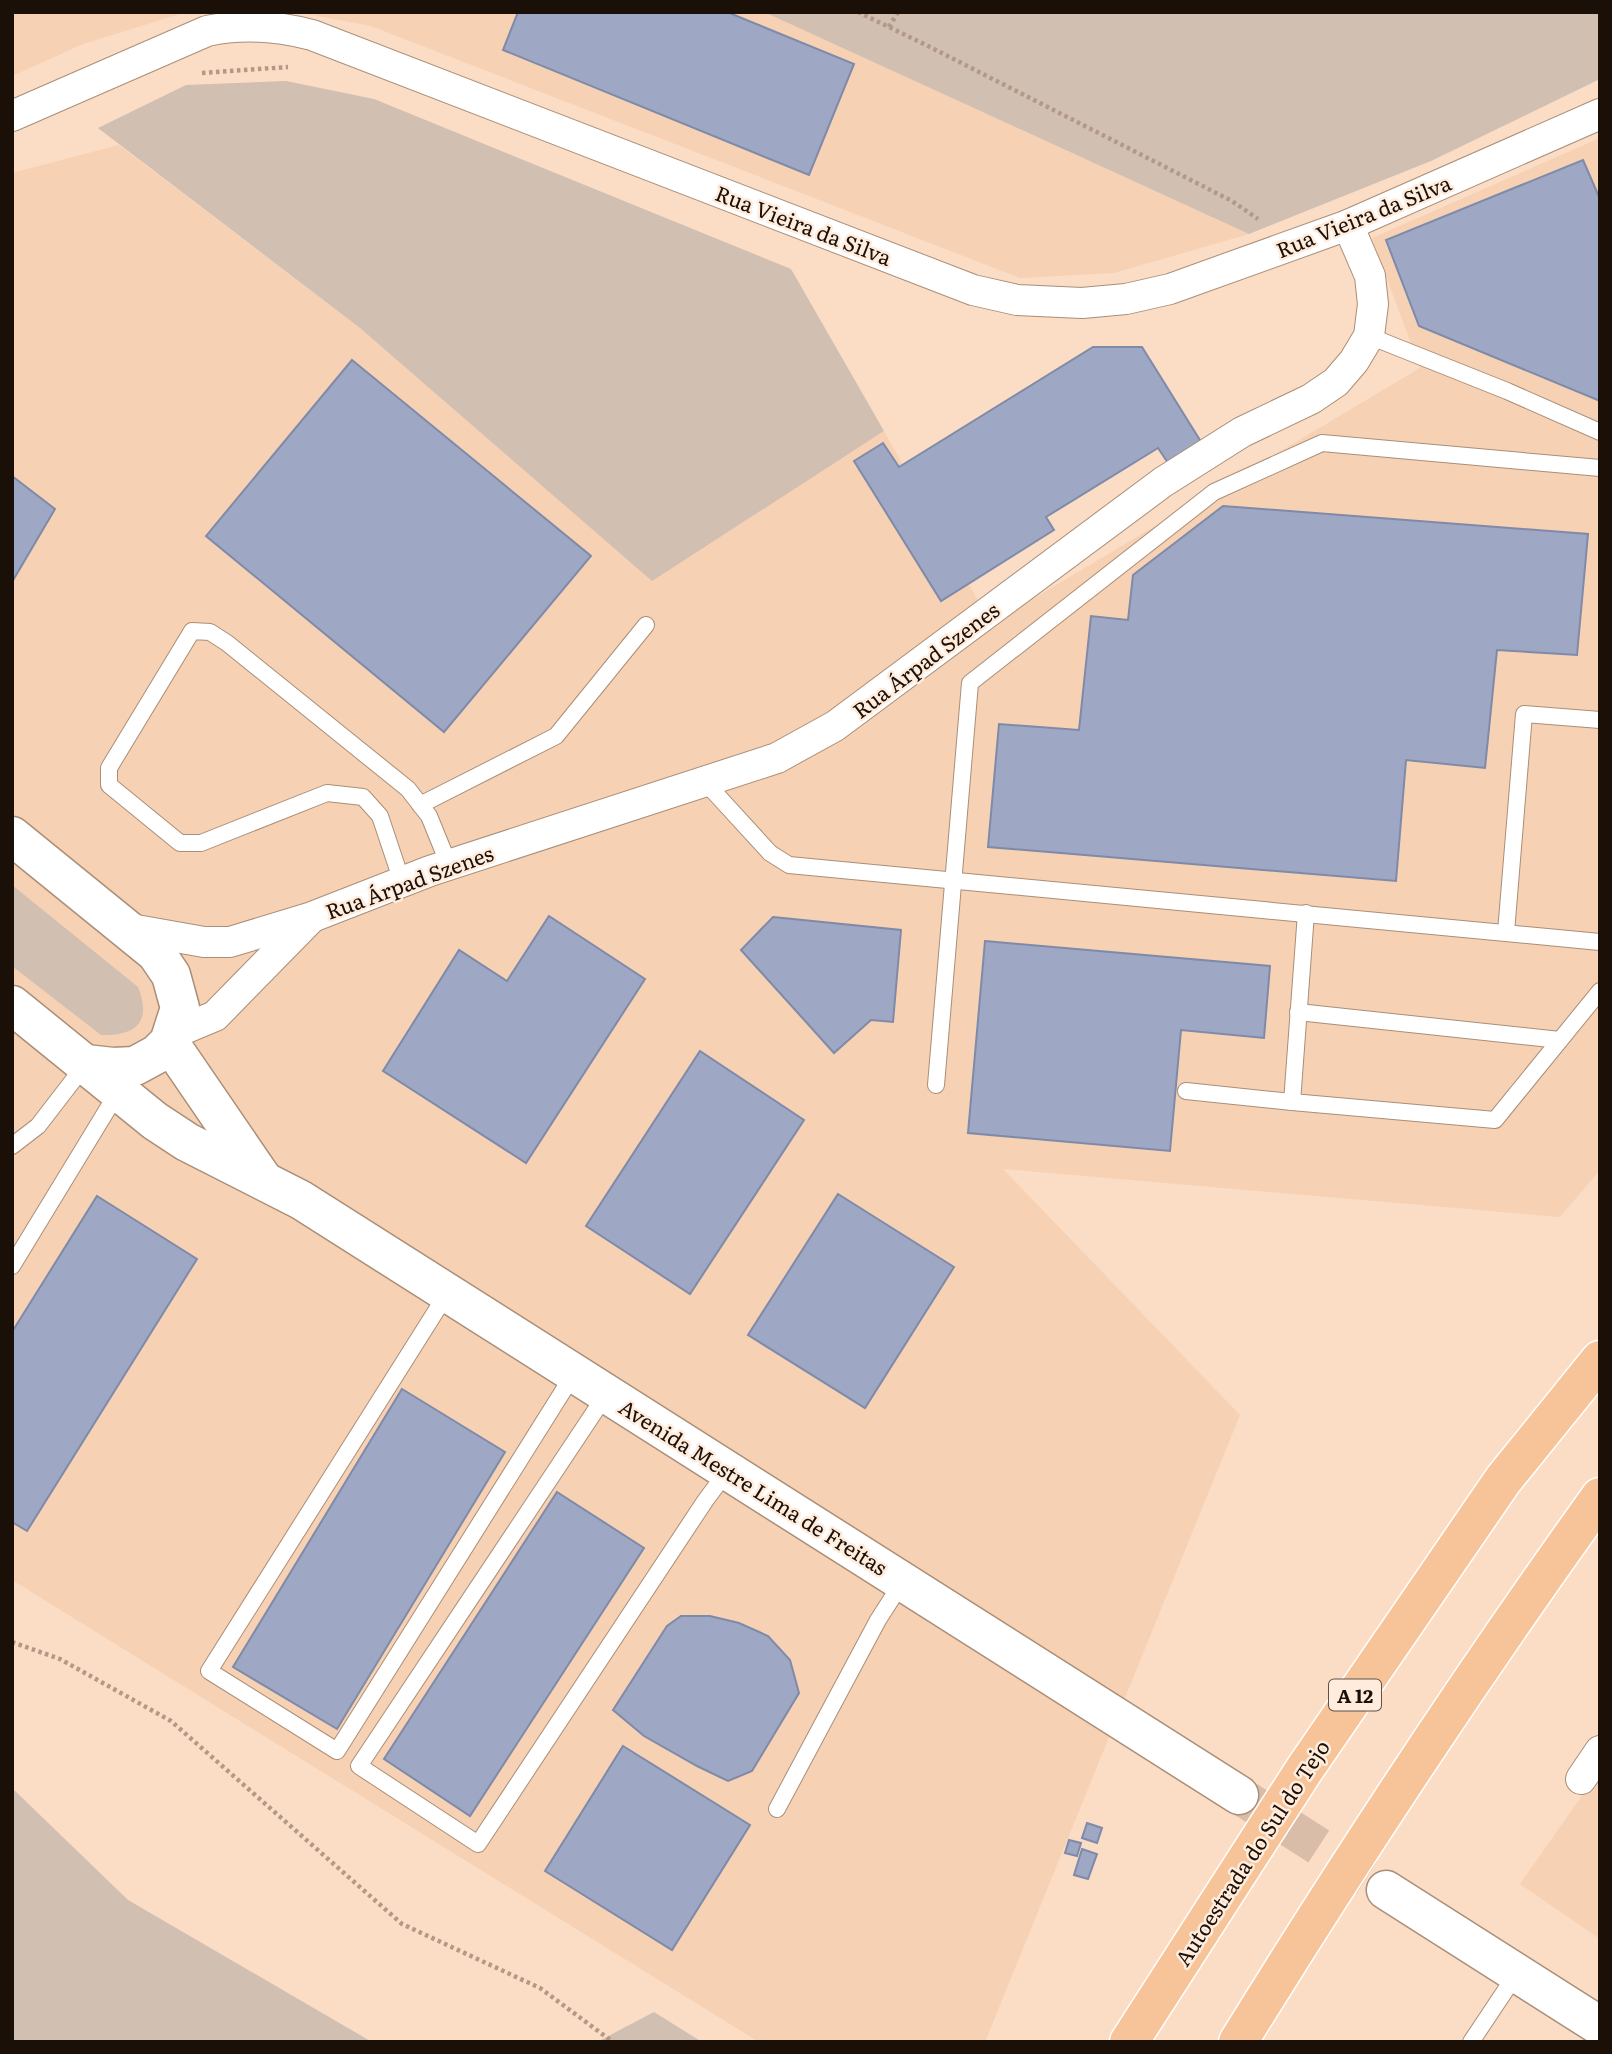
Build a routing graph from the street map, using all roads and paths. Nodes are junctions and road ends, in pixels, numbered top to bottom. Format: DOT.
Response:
graph roads {
  1 [pos="858,12"];
  2 [pos="898,12"];
  3 [pos="889,27"];
  4 [pos="1600,114"];
  5 [pos="12,116"];
  6 [pos="1260,220"];
  7 [pos="1348,225"];
  8 [pos="1368,336"];
  9 [pos="1600,432"];
  10 [pos="1600,468"];
  11 [pos="646,625"];
  12 [pos="1600,720"];
  13 [pos="705,782"];
  14 [pos="420,805"];
  15 [pos="12,836"];
  16 [pos="449,865"];
  17 [pos="953,880"];
  18 [pos="402,882"];
  19 [pos="1306,914"];
  20 [pos="312,917"];
  21 [pos="125,928"];
  22 [pos="1506,932"];
  23 [pos="1600,942"];
  24 [pos="1600,991"];
  25 [pos="12,1005"];
  26 [pos="1298,1013"];
  27 [pos="170,1038"];
  28 [pos="1560,1040"];
  29 [pos="86,1063"];
  30 [pos="936,1086"];
  31 [pos="1186,1091"];
  32 [pos="118,1092"];
  33 [pos="1292,1102"];
  34 [pos="12,1146"];
  35 [pos="265,1182"];
  36 [pos="12,1266"];
  37 [pos="447,1292"];
  38 [pos="1600,1360"];
  39 [pos="575,1372"];
  40 [pos="607,1393"];
  41 [pos="727,1470"];
  42 [pos="1600,1497"];
  43 [pos="903,1581"];
  44 [pos="12,1642"];
  45 [pos="1600,1751"];
  46 [pos="1581,1779"];
  47 [pos="1239,1795"];
  48 [pos="777,1809"];
  49 [pos="1386,1890"];
  50 [pos="1517,1973"];
  51 [pos="1600,2026"];
  52 [pos="613,2042"];
  53 [pos="1129,2042"];
  54 [pos="1238,2042"];
  55 [pos="1471,2042"];
  1 -- 3 [label="path"];
  2 -- 3 [label="path"];
  3 -- 6 [label="path"];
  4 -- 7 [label="street, Rua Vieira da Silva"];
  5 -- 7 [label="street, Rua Vieira da Silva"];
  7 -- 8 [label="street, Rua Árpad Szenes"];
  8 -- 9 [label="lane"];
  8 -- 13 [label="street, Rua Árpad Szenes"];
  10 -- 17 [label="lane"];
  11 -- 14 [label="lane"];
  12 -- 22 [label="lane"];
  13 -- 16 [label="street, Rua Árpad Szenes"];
  13 -- 17 [label="lane"];
  14 -- 16 [label="lane"];
  14 -- 18 [label="lane"];
  15 -- 21 [label="main road"];
  16 -- 18 [label="street, Rua Árpad Szenes"];
  17 -- 19 [label="lane"];
  17 -- 30 [label="lane"];
  18 -- 20 [label="street, Rua Árpad Szenes"];
  19 -- 22 [label="lane"];
  19 -- 26 [label="lane"];
  20 -- 21 [label="street, Rua Árpad Szenes"];
  20 -- 27 [label="street, Rua Árpad Szenes"];
  21 -- 27 [label="main road"];
  22 -- 23 [label="lane"];
  24 -- 28 [label="lane"];
  25 -- 29 [label="main road, Avenida Mestre Lima de Freitas"];
  26 -- 28 [label="lane"];
  26 -- 33 [label="lane"];
  27 -- 29 [label="main road"];
  27 -- 35 [label="main road"];
  28 -- 33 [label="lane"];
  29 -- 32 [label="main road, Avenida Mestre Lima de Freitas"];
  29 -- 34 [label="lane"];
  31 -- 33 [label="lane"];
  32 -- 35 [label="main road, Avenida Mestre Lima de Freitas"];
  32 -- 36 [label="lane"];
  35 -- 37 [label="main road, Avenida Mestre Lima de Freitas"];
  37 -- 39 [label="main road, Avenida Mestre Lima de Freitas"];
  37 -- 39 [label="lane"];
  38 -- 53 [label="highway, Autoestrada do Sul do Tejo / A 12"];
  39 -- 40 [label="main road, Avenida Mestre Lima de Freitas"];
  40 -- 41 [label="main road, Avenida Mestre Lima de Freitas"];
  40 -- 41 [label="lane"];
  41 -- 43 [label="main road, Avenida Mestre Lima de Freitas"];
  42 -- 54 [label="highway"];
  43 -- 47 [label="main road, Avenida Mestre Lima de Freitas"];
  43 -- 48 [label="lane"];
  44 -- 52 [label="path"];
  45 -- 46 [label="street"];
  49 -- 50 [label="main road"];
  50 -- 51 [label="main road"];
  50 -- 55 [label="lane"];
}
